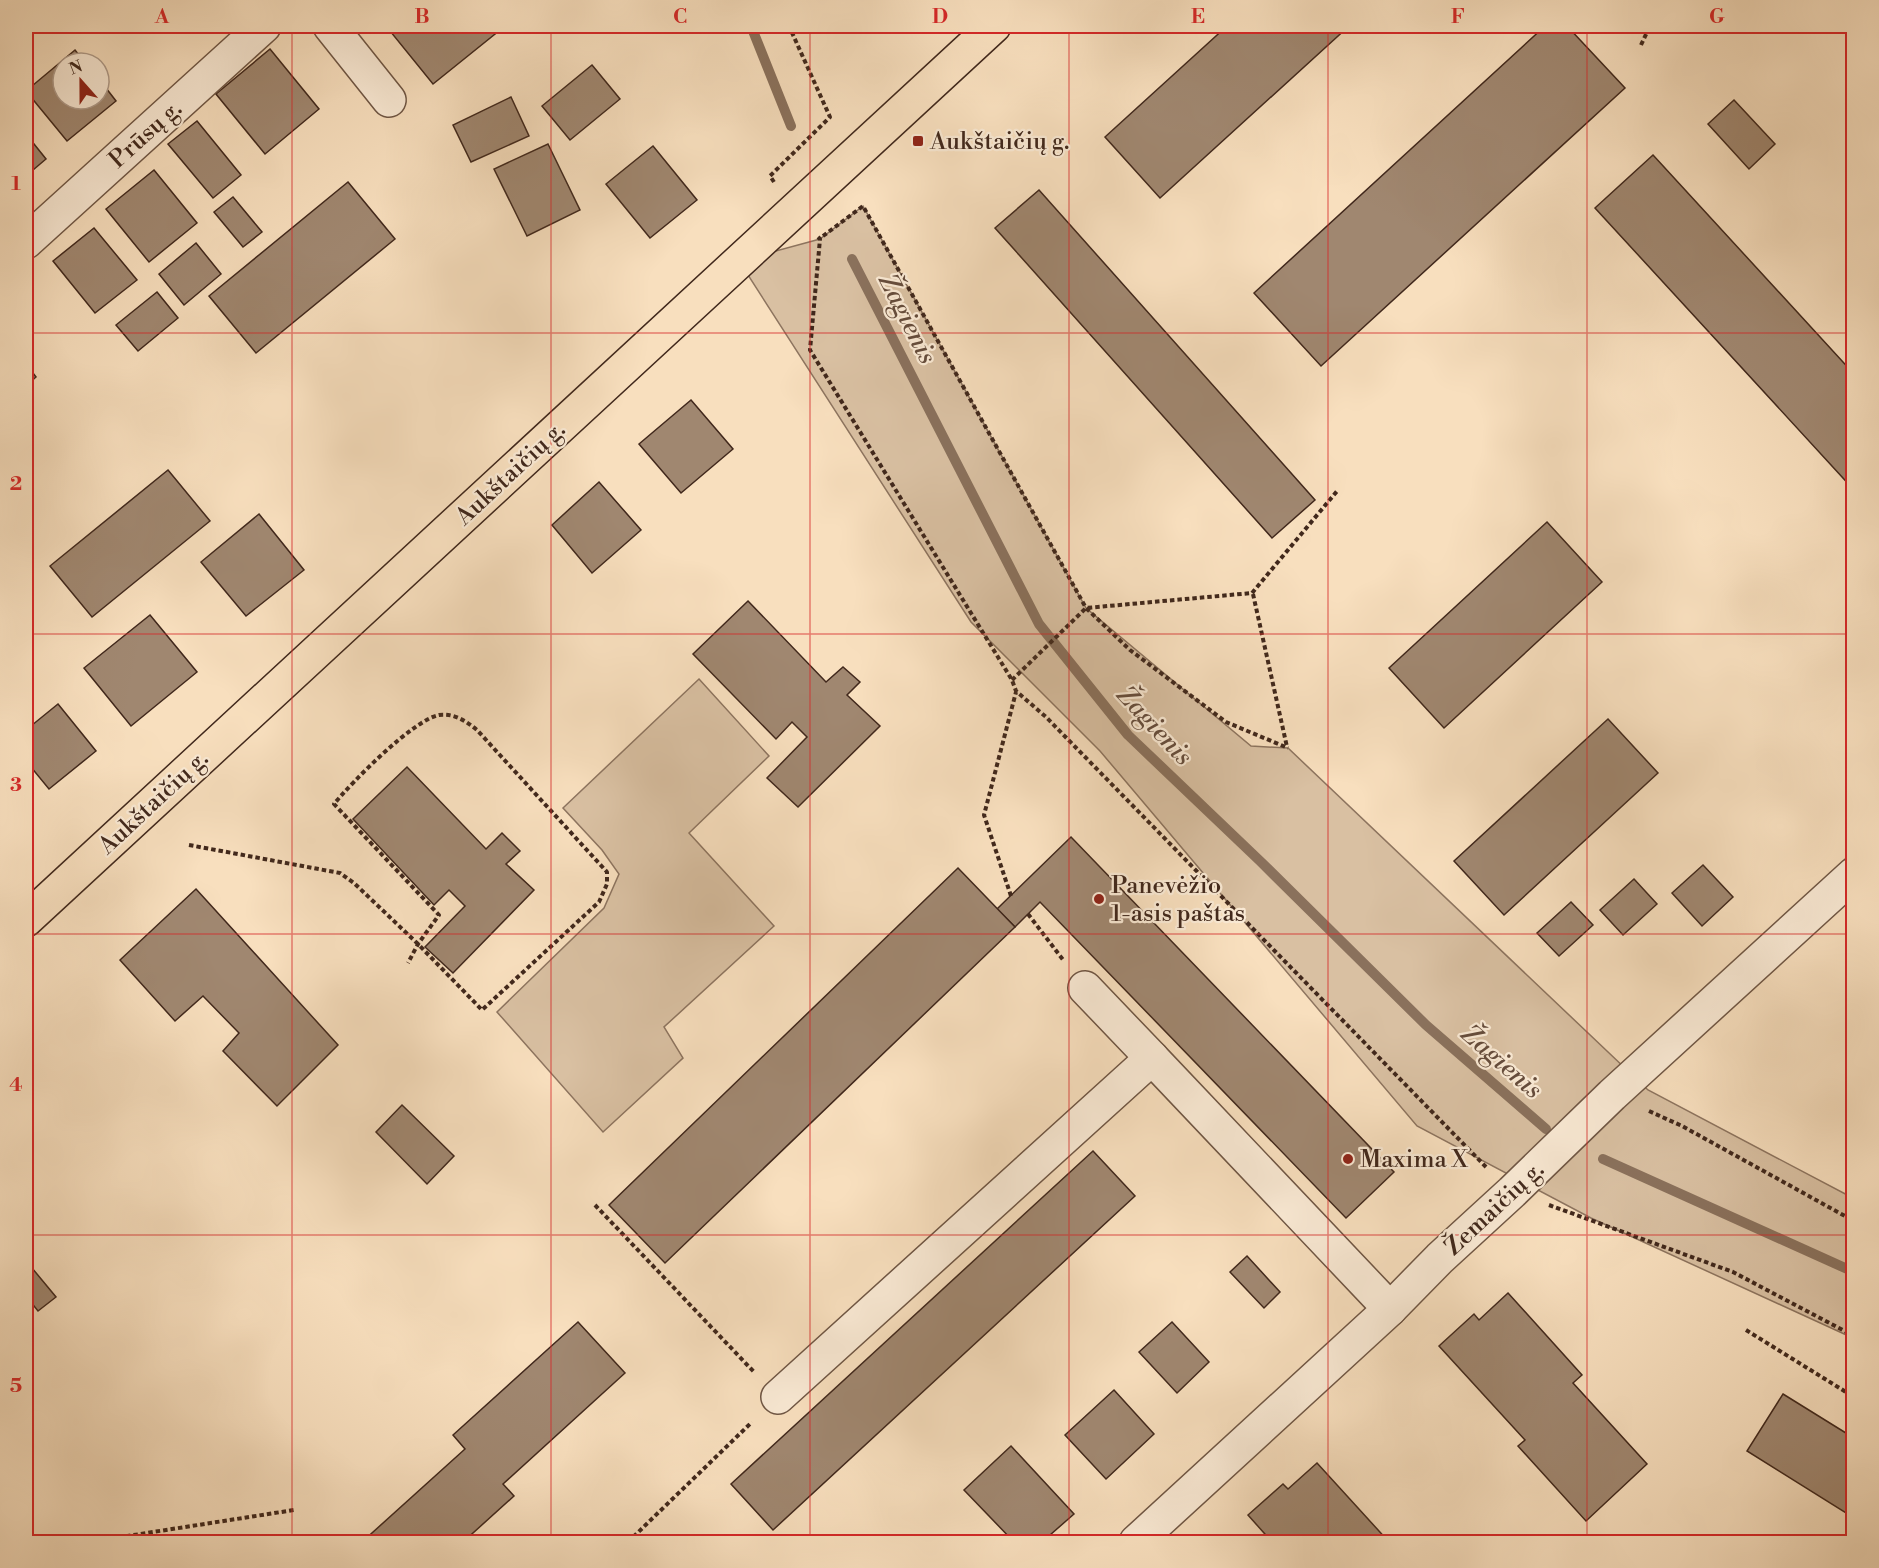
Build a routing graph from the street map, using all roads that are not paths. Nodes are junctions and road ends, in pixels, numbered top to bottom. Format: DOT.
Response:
graph roads {
  1 [pos="264,26"];
  2 [pos="330,26"];
  3 [pos="994,26"];
  4 [pos="389,100"];
  5 [pos="26,242"];
  6 [pos="1854,874"];
  7 [pos="26,920"];
  8 [pos="1084,988"];
  9 [pos="1152,1058"];
  10 [pos="1390,1309"];
  11 [pos="778,1397"];
  12 [pos="1136,1542"];
  1 -- 5 [label="street, Prūsų g."];
  2 -- 4 [label="street"];
  3 -- 7 [label="main road, Aukštaičių g."];
  6 -- 10 [label="street, Žemaičių g."];
  8 -- 9 [label="street"];
  9 -- 10 [label="street"];
  9 -- 11 [label="street"];
  10 -- 12 [label="street, Žemaičių g."];
}
